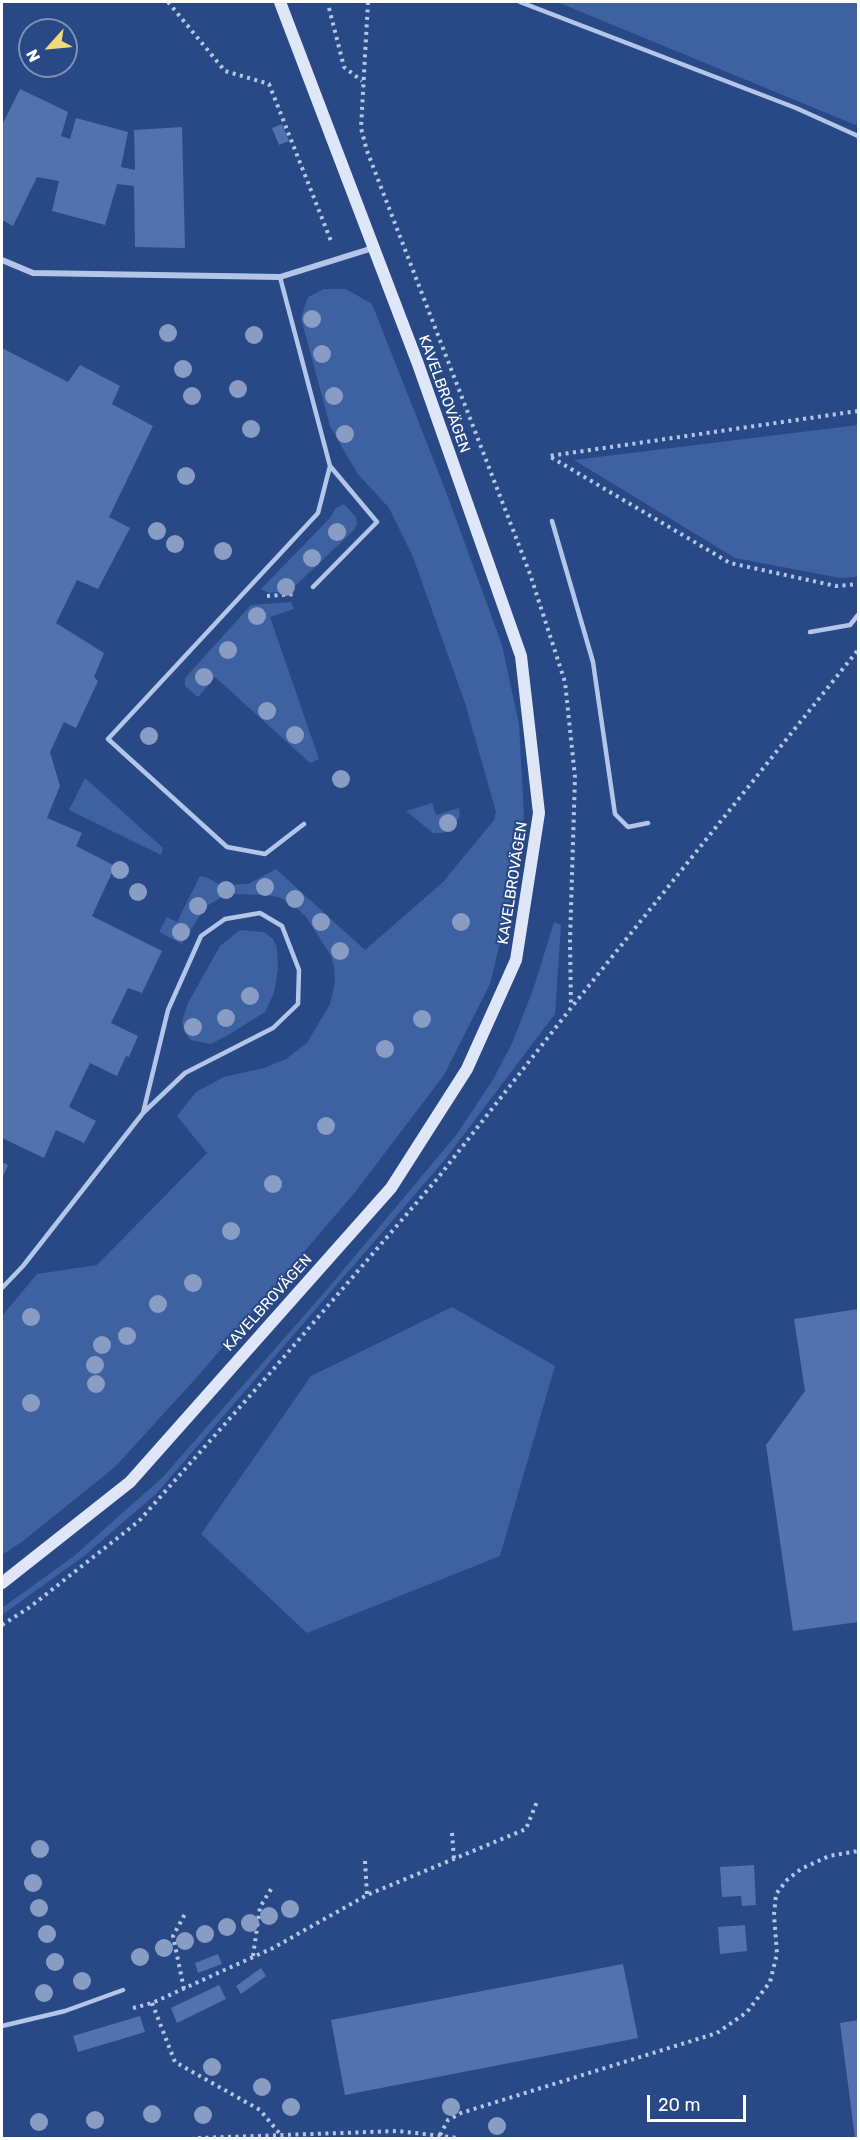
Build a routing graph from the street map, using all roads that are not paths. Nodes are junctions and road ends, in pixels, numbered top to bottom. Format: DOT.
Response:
graph roads {
  1 [pos="280,2"];
  2 [pos="520,2"];
  3 [pos="858,136"];
  4 [pos="373,248"];
  5 [pos="2,260"];
  6 [pos="279,277"];
  7 [pos="330,466"];
  8 [pos="552,521"];
  9 [pos="313,587"];
  10 [pos="858,615"];
  11 [pos="810,632"];
  12 [pos="648,823"];
  13 [pos="304,824"];
  14 [pos="143,1113"];
  15 [pos="2,1288"];
  16 [pos="2,1583"];
  17 [pos="123,1990"];
  18 [pos="2,2026"];
  1 -- 4 [label="main road, KAVELBROVÄGEN"];
  2 -- 3 [label="lane"];
  4 -- 6 [label="street"];
  4 -- 16 [label="main road, KAVELBROVÄGEN"];
  5 -- 6 [label="street"];
  6 -- 7 [label="lane"];
  7 -- 9 [label="lane"];
  7 -- 13 [label="lane"];
  8 -- 12 [label="lane"];
  10 -- 11 [label="lane"];
  14 -- 14 [label="lane"];
  14 -- 15 [label="lane"];
  17 -- 18 [label="lane"];
}
